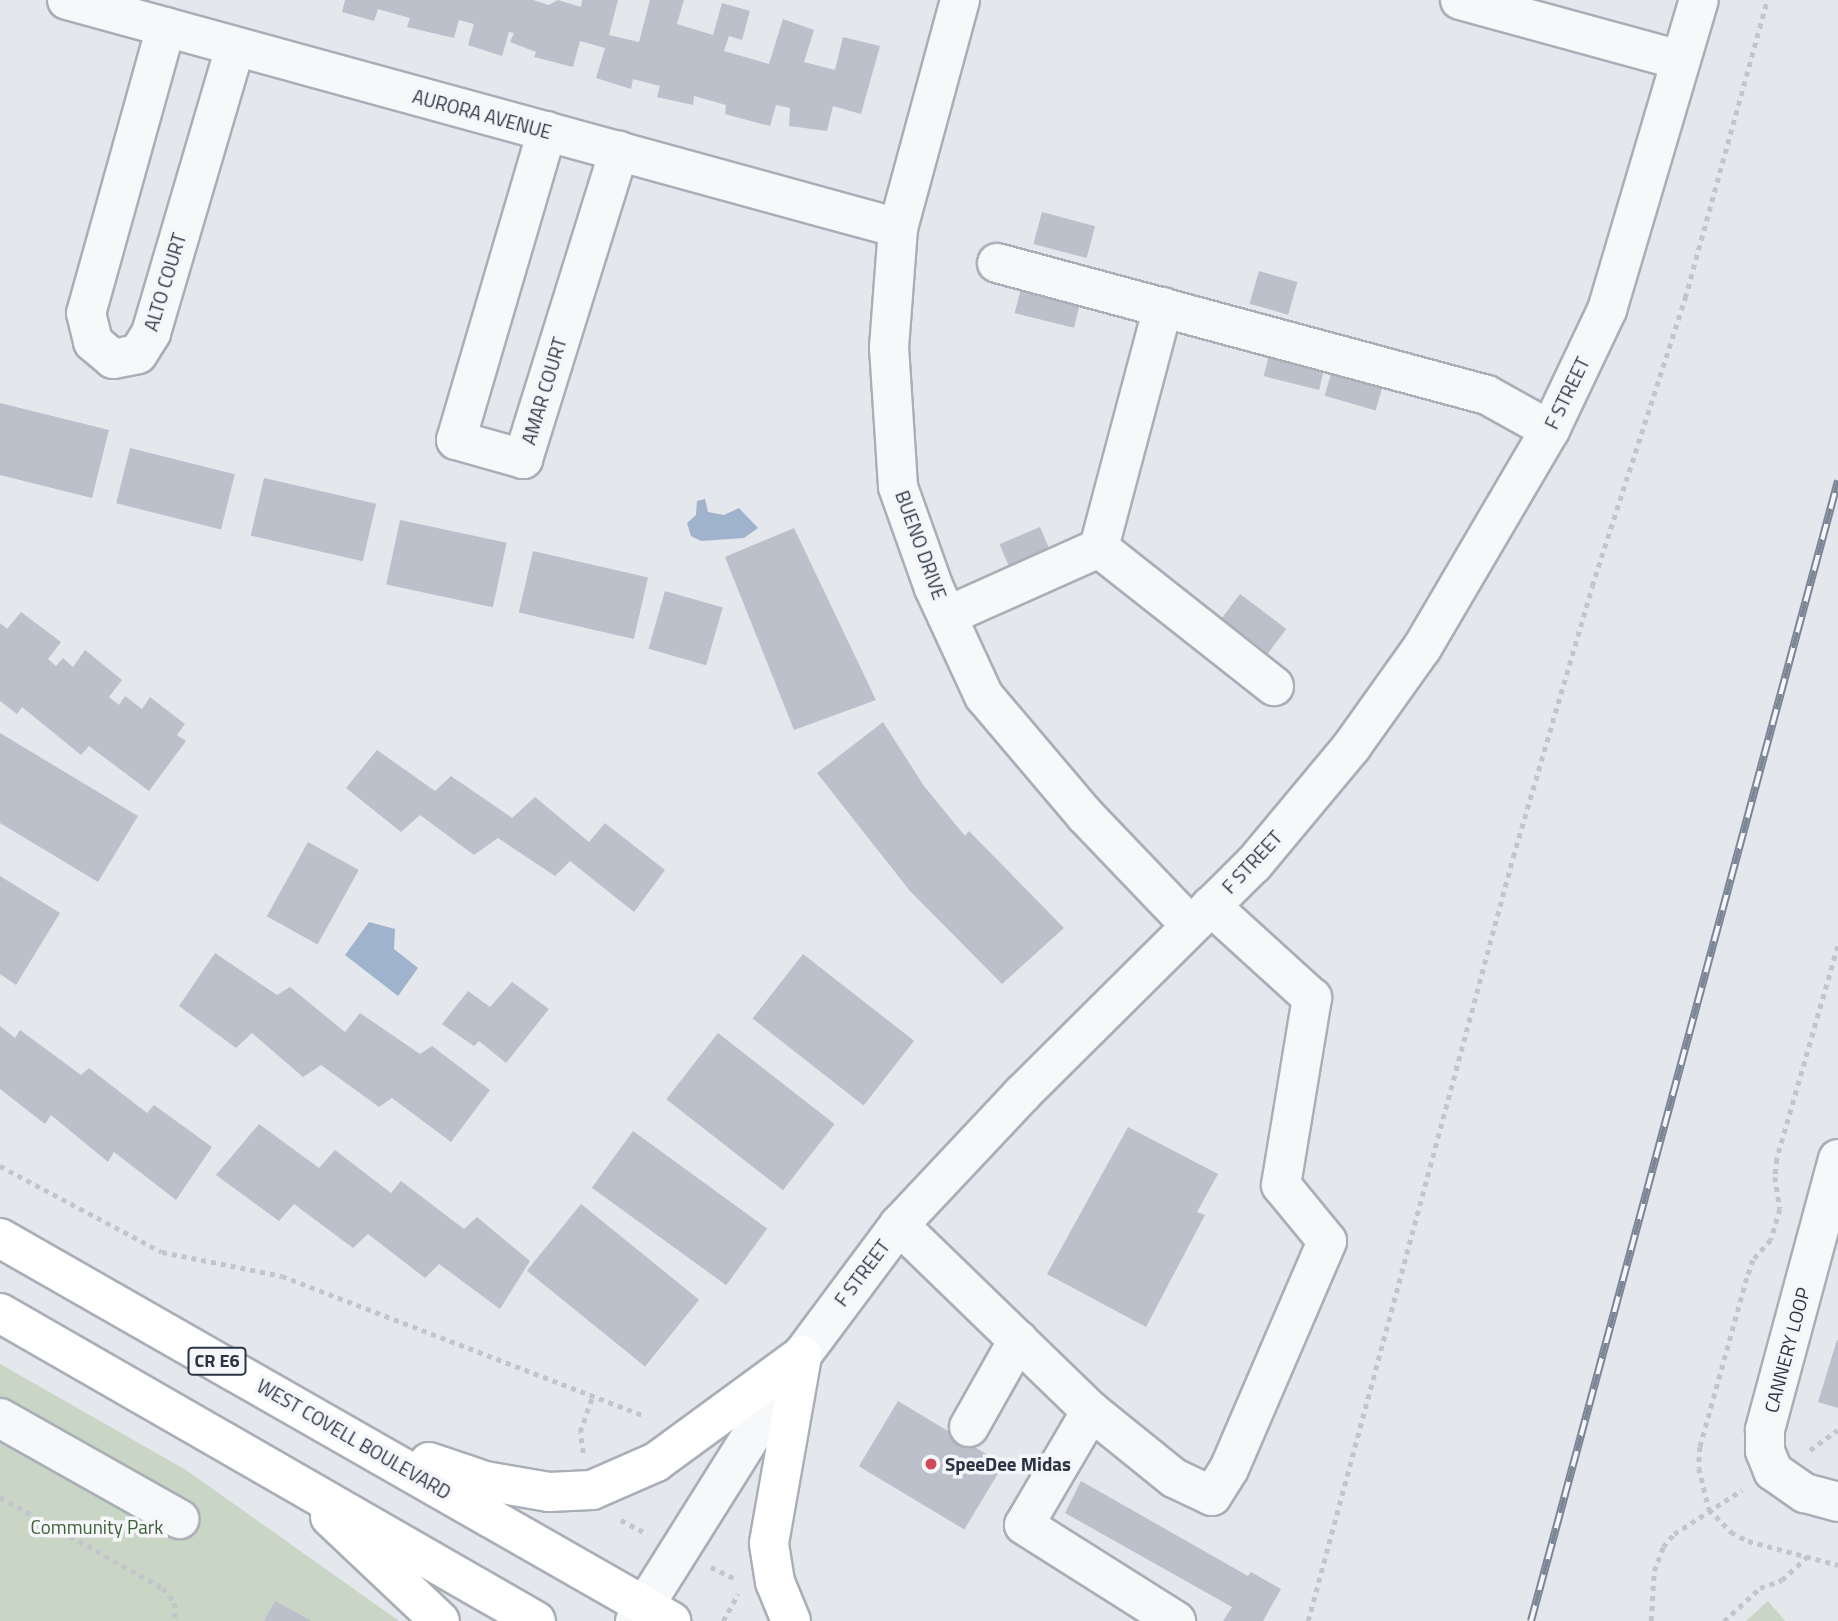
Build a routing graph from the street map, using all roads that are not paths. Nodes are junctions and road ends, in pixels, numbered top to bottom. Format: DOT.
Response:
graph roads {
  1 [pos="67,0"];
  2 [pos="960,0"];
  3 [pos="1460,0"];
  4 [pos="1699,0"];
  5 [pos="166,27"];
  6 [pos="236,47"];
  7 [pos="1680,60"];
  8 [pos="547,131"];
  9 [pos="619,151"];
  10 [pos="898,228"];
  11 [pos="997,263"];
  12 [pos="1163,307"];
  13 [pos="1550,430"];
  14 [pos="1100,548"];
  15 [pos="947,616"];
  16 [pos="1274,685"];
  17 [pos="1201,916"];
  18 [pos="1838,1159"];
  19 [pos="899,1225"];
  20 [pos="0,1238"];
  21 [pos="0,1312"];
  22 [pos="1018,1340"];
  23 [pos="802,1355"];
  24 [pos="1091,1411"];
  25 [pos="0,1418"];
  26 [pos="969,1427"];
  27 [pos="340,1430"];
  28 [pos="294,1481"];
  29 [pos="1838,1502"];
  30 [pos="179,1519"];
  31 [pos="650,1616"];
  32 [pos="440,1621"];
  33 [pos="536,1621"];
  34 [pos="791,1621"];
  35 [pos="1176,1621"];
  1 -- 5 [label="street, AURORA AVENUE"];
  2 -- 10 [label="street, BUENO DRIVE"];
  3 -- 7 [label="street"];
  4 -- 7 [label="street, F STREET"];
  5 -- 6 [label="street, AURORA AVENUE"];
  5 -- 6 [label="street, ALTO COURT"];
  6 -- 8 [label="street, AURORA AVENUE"];
  7 -- 13 [label="street, F STREET"];
  8 -- 9 [label="street, AURORA AVENUE"];
  8 -- 9 [label="street, AMAR COURT"];
  9 -- 10 [label="street, AURORA AVENUE"];
  10 -- 15 [label="street, BUENO DRIVE"];
  11 -- 12 [label="street"];
  12 -- 13 [label="street"];
  12 -- 14 [label="street"];
  13 -- 17 [label="street, F STREET"];
  14 -- 15 [label="street"];
  14 -- 16 [label="street"];
  15 -- 17 [label="street, BUENO DRIVE"];
  17 -- 19 [label="street, F STREET"];
  17 -- 24 [label="street, BUENO DRIVE"];
  18 -- 29 [label="street, CANNERY LOOP"];
  19 -- 22 [label="street"];
  19 -- 23 [label="street, F STREET"];
  20 -- 27 [label="main road, WEST COVELL BOULEVARD / CR E6"];
  21 -- 28 [label="main road"];
  22 -- 24 [label="street"];
  22 -- 26 [label="street"];
  23 -- 27 [label="main road"];
  23 -- 31 [label="street, F STREET"];
  23 -- 34 [label="main road"];
  24 -- 35 [label="street"];
  25 -- 30 [label="street"];
  27 -- 31 [label="main road, WEST COVELL BOULEVARD / CR E6"];
  28 -- 32 [label="main road"];
  28 -- 33 [label="main road"];
}
